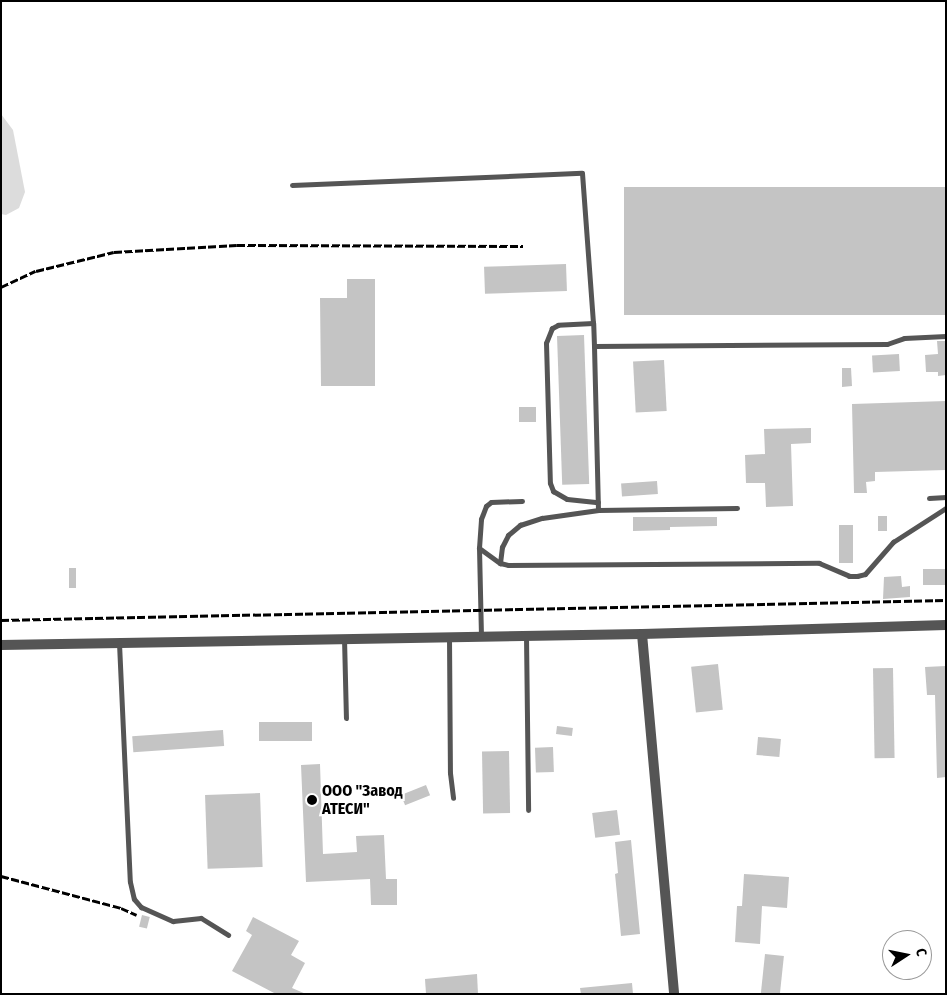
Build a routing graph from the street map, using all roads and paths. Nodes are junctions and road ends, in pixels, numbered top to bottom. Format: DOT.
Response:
graph roads {
  1 [pos="292,185"];
  2 [pos="593,323"];
  3 [pos="946,336"];
  4 [pos="594,346"];
  5 [pos="946,497"];
  6 [pos="930,498"];
  7 [pos="522,501"];
  8 [pos="598,502"];
  9 [pos="737,508"];
  10 [pos="946,508"];
  11 [pos="598,510"];
  12 [pos="479,548"];
  13 [pos="500,563"];
  14 [pos="946,625"];
  15 [pos="642,634"];
  16 [pos="481,636"];
  17 [pos="526,636"];
  18 [pos="449,637"];
  19 [pos="344,638"];
  20 [pos="119,642"];
  21 [pos="1,645"];
  22 [pos="346,718"];
  23 [pos="453,798"];
  24 [pos="528,810"];
  25 [pos="228,935"];
  26 [pos="674,994"];
  1 -- 2 [label="lane"];
  2 -- 4 [label="lane"];
  2 -- 8 [label="lane"];
  3 -- 4 [label="lane"];
  4 -- 8 [label="lane"];
  5 -- 6 [label="lane"];
  7 -- 12 [label="lane"];
  8 -- 11 [label="lane"];
  9 -- 11 [label="lane"];
  10 -- 13 [label="lane"];
  11 -- 13 [label="lane"];
  12 -- 13 [label="lane"];
  12 -- 16 [label="lane"];
  14 -- 15 [label="street"];
  15 -- 17 [label="street"];
  15 -- 26 [label="street"];
  16 -- 17 [label="street"];
  16 -- 18 [label="street"];
  17 -- 24 [label="lane"];
  18 -- 19 [label="street"];
  18 -- 23 [label="lane"];
  19 -- 20 [label="street"];
  19 -- 22 [label="lane"];
  20 -- 21 [label="street"];
  20 -- 25 [label="lane"];
}
